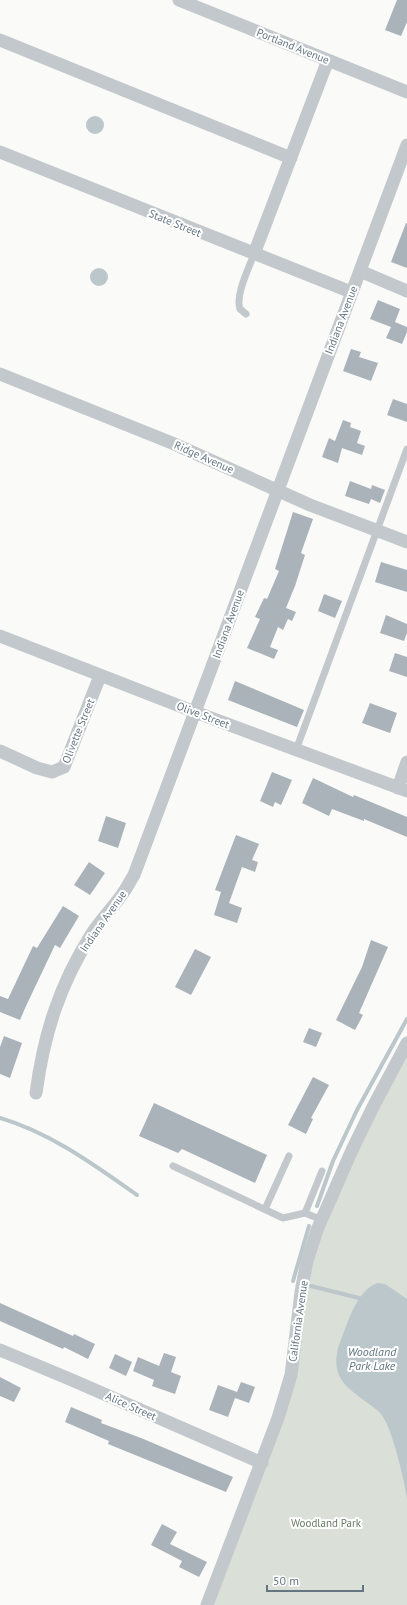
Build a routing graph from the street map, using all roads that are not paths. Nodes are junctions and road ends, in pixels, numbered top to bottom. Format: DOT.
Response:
graph roads {
  1 [pos="179,0"];
  2 [pos="0,40"];
  3 [pos="328,60"];
  4 [pos="407,92"];
  5 [pos="407,145"];
  6 [pos="0,152"];
  7 [pos="291,158"];
  8 [pos="254,254"];
  9 [pos="360,271"];
  10 [pos="407,291"];
  11 [pos="351,292"];
  12 [pos="246,314"];
  13 [pos="0,374"];
  14 [pos="407,449"];
  15 [pos="278,490"];
  16 [pos="377,531"];
  17 [pos="407,542"];
  18 [pos="0,636"];
  19 [pos="100,676"];
  20 [pos="195,712"];
  21 [pos="296,750"];
  22 [pos="0,751"];
  23 [pos="407,762"];
  24 [pos="402,789"];
  25 [pos="407,1043"];
  26 [pos="36,1093"];
  27 [pos="289,1156"];
  28 [pos="173,1166"];
  29 [pos="322,1171"];
  30 [pos="265,1209"];
  31 [pos="305,1213"];
  32 [pos="322,1220"];
  33 [pos="0,1350"];
  34 [pos="262,1463"];
  35 [pos="207,1605"];
  1 -- 3 [label="street, Portland Avenue"];
  2 -- 7 [label="street"];
  3 -- 4 [label="street, Portland Avenue"];
  3 -- 7 [label="street"];
  5 -- 9 [label="street, Indiana Avenue"];
  6 -- 8 [label="street, State Street"];
  7 -- 8 [label="street"];
  8 -- 11 [label="street, State Street"];
  8 -- 12 [label="lane"];
  9 -- 10 [label="street"];
  9 -- 11 [label="street, Indiana Avenue"];
  11 -- 15 [label="street, Indiana Avenue"];
  13 -- 15 [label="street, Ridge Avenue"];
  14 -- 16 [label="lane"];
  15 -- 16 [label="street, Ridge Avenue"];
  15 -- 20 [label="street, Indiana Avenue"];
  16 -- 17 [label="street, Ridge Avenue"];
  16 -- 21 [label="lane"];
  18 -- 19 [label="street, Olive Street"];
  19 -- 20 [label="street, Olive Street"];
  19 -- 22 [label="street, Olivette Street"];
  20 -- 21 [label="street, Olive Street"];
  20 -- 26 [label="street, Indiana Avenue"];
  21 -- 24 [label="street, Olive Street"];
  23 -- 24 [label="street"];
  25 -- 32 [label="street, California Avenue"];
  27 -- 30 [label="lane"];
  28 -- 30 [label="lane"];
  29 -- 31 [label="lane"];
  30 -- 31 [label="lane"];
  31 -- 32 [label="lane"];
  32 -- 34 [label="street, California Avenue"];
  33 -- 34 [label="street, Alice Street"];
  34 -- 35 [label="street, California Avenue"];
}
